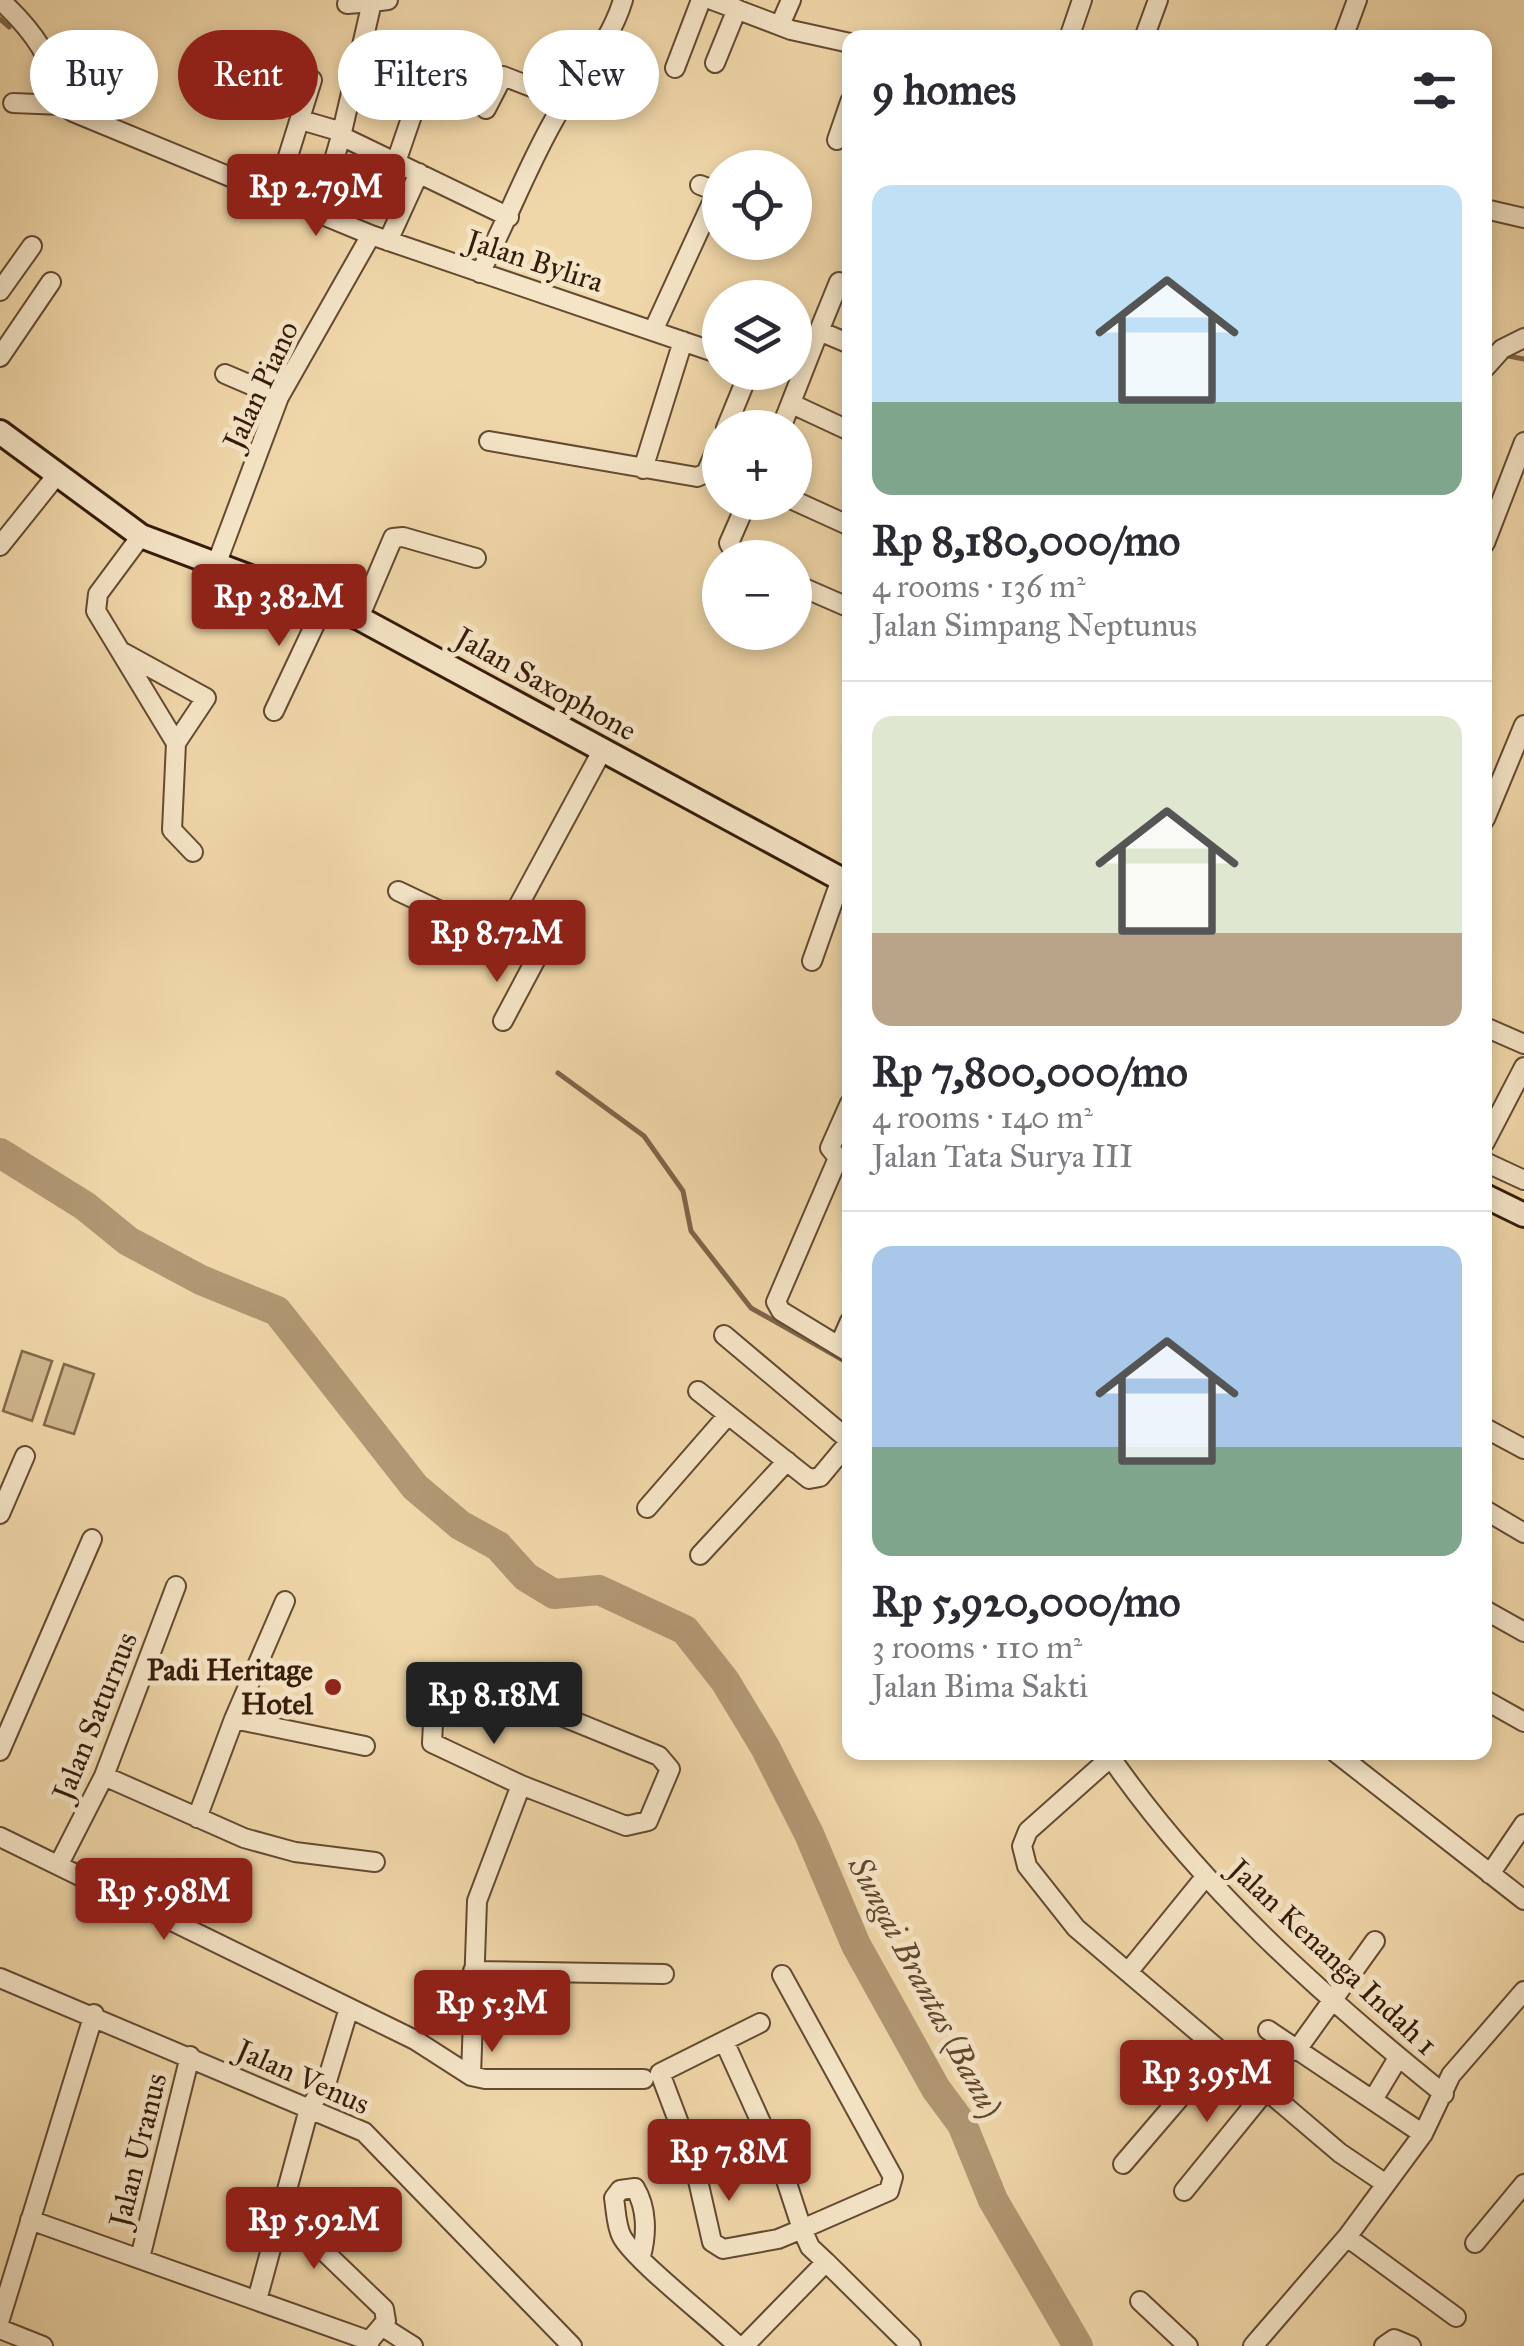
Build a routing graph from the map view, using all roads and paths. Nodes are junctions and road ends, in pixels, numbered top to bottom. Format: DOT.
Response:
graph roads {
  1 [pos="623,0"];
  2 [pos="701,0"];
  3 [pos="712,0"];
  4 [pos="791,0"];
  5 [pos="1082,0"];
  6 [pos="1158,0"];
  7 [pos="1357,0"];
  8 [pos="380,1"];
  9 [pos="347,4"];
  10 [pos="2,6"];
  11 [pos="737,9"];
  12 [pos="780,25"];
  13 [pos="611,30"];
  14 [pos="1072,30"];
  15 [pos="1147,30"];
  16 [pos="1346,30"];
  17 [pos="30,36"];
  18 [pos="842,42"];
  19 [pos="715,63"];
  20 [pos="676,68"];
  21 [pos="13,103"];
  22 [pos="30,104"];
  23 [pos="88,120"];
  24 [pos="302,120"];
  25 [pos="411,120"];
  26 [pos="555,120"];
  27 [pos="842,125"];
  28 [pos="342,134"];
  29 [pos="837,140"];
  30 [pos="396,162"];
  31 [pos="418,173"];
  32 [pos="700,186"];
  33 [pos="275,198"];
  34 [pos="1492,211"];
  35 [pos="318,215"];
  36 [pos="508,216"];
  37 [pos="1524,218"];
  38 [pos="380,238"];
  39 [pos="32,246"];
  40 [pos="480,273"];
  41 [pos="51,282"];
  42 [pos="839,282"];
  43 [pos="0,290"];
  44 [pos="654,331"];
  45 [pos="819,331"];
  46 [pos="1524,338"];
  47 [pos="683,341"];
  48 [pos="842,341"];
  49 [pos="702,346"];
  50 [pos="0,357"];
  51 [pos="1492,361"];
  52 [pos="225,374"];
  53 [pos="279,397"];
  54 [pos="792,404"];
  55 [pos="789,410"];
  56 [pos="842,426"];
  57 [pos="0,432"];
  58 [pos="489,441"];
  59 [pos="1524,442"];
  60 [pos="643,469"];
  61 [pos="56,476"];
  62 [pos="702,476"];
  63 [pos="812,509"];
  64 [pos="842,522"];
  65 [pos="1492,525"];
  66 [pos="141,536"];
  67 [pos="0,546"];
  68 [pos="476,558"];
  69 [pos="216,565"];
  70 [pos="812,591"];
  71 [pos="324,605"];
  72 [pos="842,605"];
  73 [pos="359,618"];
  74 [pos="123,652"];
  75 [pos="274,710"];
  76 [pos="1524,724"];
  77 [pos="176,744"];
  78 [pos="602,751"];
  79 [pos="1492,802"];
  80 [pos="192,852"];
  81 [pos="842,880"];
  82 [pos="398,891"];
  83 [pos="842,891"];
  84 [pos="501,938"];
  85 [pos="812,960"];
  86 [pos="503,1022"];
  87 [pos="1492,1030"];
  88 [pos="1524,1044"];
  89 [pos="1524,1067"];
  90 [pos="842,1120"];
  91 [pos="1492,1129"];
  92 [pos="842,1158"];
  93 [pos="842,1164"];
  94 [pos="1492,1165"];
  95 [pos="1524,1180"];
  96 [pos="1492,1199"];
  97 [pos="1523,1212"];
  98 [pos="724,1335"];
  99 [pos="842,1349"];
  100 [pos="698,1391"];
  101 [pos="728,1415"];
  102 [pos="1492,1432"];
  103 [pos="842,1434"];
  104 [pos="1524,1448"];
  105 [pos="842,1450"];
  106 [pos="25,1456"];
  107 [pos="787,1461"];
  108 [pos="647,1508"];
  109 [pos="0,1514"];
  110 [pos="1492,1514"];
  111 [pos="1524,1533"];
  112 [pos="92,1539"];
  113 [pos="700,1555"];
  114 [pos="176,1586"];
  115 [pos="285,1602"];
  116 [pos="1492,1614"];
  117 [pos="1524,1632"];
  118 [pos="1492,1704"];
  119 [pos="234,1719"];
  120 [pos="1524,1722"];
  121 [pos="366,1746"];
  122 [pos="0,1752"];
  123 [pos="1103,1760"];
  124 [pos="1112,1760"];
  125 [pos="1345,1760"];
  126 [pos="104,1776"];
  127 [pos="521,1786"];
  128 [pos="196,1818"];
  129 [pos="1524,1824"];
  130 [pos="0,1836"];
  131 [pos="375,1862"];
  132 [pos="59,1864"];
  133 [pos="1490,1874"];
  134 [pos="1206,1876"];
  135 [pos="1524,1900"];
  136 [pos="1374,1941"];
  137 [pos="472,1971"];
  138 [pos="1128,1972"];
  139 [pos="664,1974"];
  140 [pos="782,1974"];
  141 [pos="0,1978"];
  142 [pos="1524,1991"];
  143 [pos="1329,1999"];
  144 [pos="348,2008"];
  145 [pos="94,2014"];
  146 [pos="760,2023"];
  147 [pos="1268,2030"];
  148 [pos="724,2041"];
  149 [pos="1296,2051"];
  150 [pos="190,2056"];
  151 [pos="1230,2057"];
  152 [pos="1398,2058"];
  153 [pos="471,2076"];
  154 [pos="644,2079"];
  155 [pos="1267,2088"];
  156 [pos="1444,2094"];
  157 [pos="1374,2098"];
  158 [pos="309,2108"];
  159 [pos="1423,2134"];
  160 [pos="1123,2164"];
  161 [pos="1386,2184"];
  162 [pos="1524,2184"];
  163 [pos="1184,2191"];
  164 [pos="282,2210"];
  165 [pos="30,2220"];
  166 [pos="802,2229"];
  167 [pos="1347,2237"];
  168 [pos="1475,2243"];
  169 [pos="640,2256"];
  170 [pos="140,2258"];
  171 [pos="826,2262"];
  172 [pos="257,2300"];
  173 [pos="1140,2301"];
  174 [pos="1456,2316"];
  175 [pos="0,2319"];
  176 [pos="0,2330"];
  177 [pos="372,2338"];
  178 [pos="43,2346"];
  179 [pos="413,2346"];
  180 [pos="572,2346"];
  181 [pos="741,2346"];
  182 [pos="911,2346"];
  183 [pos="1188,2346"];
  184 [pos="1253,2346"];
  185 [pos="1384,2346"];
  186 [pos="1411,2346"];
  1 -- 13 [label="street"];
  2 -- 20 [label="street"];
  3 -- 11 [label="street"];
  4 -- 12 [label="street"];
  5 -- 14 [label="street"];
  6 -- 15 [label="street"];
  7 -- 16 [label="street"];
  8 -- 9 [label="street"];
  8 -- 28 [label="street"];
  10 -- 17 [label="street"];
  11 -- 12 [label="street"];
  11 -- 19 [label="street"];
  12 -- 18 [label="street"];
  21 -- 22 [label="street, Jalan Bylira"];
  23 -- 33 [label="street, Jalan Bylira"];
  24 -- 28 [label="street"];
  24 -- 33 [label="street"];
  25 -- 30 [label="street"];
  26 -- 36 [label="street"];
  27 -- 29 [label="street"];
  28 -- 30 [label="street"];
  28 -- 35 [label="street"];
  30 -- 31 [label="street"];
  31 -- 36 [label="street"];
  31 -- 38 [label="street, Jalan Piano"];
  32 -- 44 [label="street"];
  33 -- 35 [label="street, Jalan Bylira"];
  34 -- 37 [label="street"];
  35 -- 38 [label="street, Jalan Bylira"];
  36 -- 40 [label="street"];
  38 -- 40 [label="street, Jalan Bylira"];
  38 -- 53 [label="street, Jalan Piano"];
  39 -- 43 [label="street"];
  40 -- 44 [label="street, Jalan Bylira"];
  41 -- 50 [label="street"];
  42 -- 45 [label="street"];
  44 -- 47 [label="street, Jalan Bylira"];
  45 -- 48 [label="street"];
  45 -- 54 [label="street"];
  46 -- 51 [label="street"];
  47 -- 49 [label="street, Jalan Bylira"];
  47 -- 60 [label="street"];
  52 -- 53 [label="street"];
  53 -- 69 [label="street, Jalan Piano"];
  54 -- 55 [label="street"];
  54 -- 56 [label="street"];
  57 -- 61 [label="main road, Jalan Saxophone"];
  58 -- 60 [label="street"];
  59 -- 65 [label="street"];
  60 -- 62 [label="street"];
  61 -- 66 [label="main road, Jalan Saxophone"];
  61 -- 67 [label="street"];
  63 -- 64 [label="street"];
  66 -- 69 [label="main road, Jalan Saxophone"];
  66 -- 74 [label="street"];
  68 -- 73 [label="street"];
  69 -- 71 [label="main road, Jalan Saxophone"];
  70 -- 72 [label="street"];
  71 -- 73 [label="main road, Jalan Saxophone"];
  71 -- 75 [label="street"];
  73 -- 78 [label="main road, Jalan Saxophone"];
  74 -- 77 [label="street"];
  74 -- 77 [label="street"];
  76 -- 79 [label="street"];
  77 -- 80 [label="street"];
  78 -- 81 [label="main road, Jalan Saxophone"];
  78 -- 84 [label="street"];
  82 -- 84 [label="street"];
  83 -- 85 [label="street"];
  84 -- 86 [label="street"];
  87 -- 88 [label="street"];
  89 -- 91 [label="street"];
  90 -- 92 [label="street"];
  93 -- 99 [label="street"];
  94 -- 95 [label="street"];
  96 -- 97 [label="main road"];
  98 -- 103 [label="street"];
  100 -- 101 [label="street"];
  101 -- 107 [label="street"];
  101 -- 108 [label="street"];
  102 -- 104 [label="street"];
  105 -- 107 [label="street"];
  106 -- 109 [label="street"];
  107 -- 113 [label="street"];
  110 -- 111 [label="street"];
  112 -- 122 [label="street"];
  114 -- 126 [label="street, Jalan Saturnus"];
  115 -- 119 [label="street"];
  116 -- 117 [label="street"];
  118 -- 120 [label="street"];
  119 -- 121 [label="street"];
  119 -- 128 [label="street"];
  123 -- 138 [label="street"];
  124 -- 134 [label="street, Jalan Kenanga Indah 1"];
  125 -- 133 [label="street"];
  126 -- 128 [label="street"];
  126 -- 132 [label="street, Jalan Saturnus"];
  127 -- 127 [label="street"];
  127 -- 137 [label="street"];
  128 -- 131 [label="street"];
  129 -- 133 [label="street"];
  130 -- 132 [label="street"];
  132 -- 144 [label="street"];
  133 -- 135 [label="street"];
  134 -- 138 [label="street"];
  134 -- 143 [label="street, Jalan Kenanga Indah 1"];
  136 -- 143 [label="street"];
  137 -- 139 [label="street"];
  137 -- 153 [label="street"];
  138 -- 151 [label="street"];
  140 -- 166 [label="street"];
  141 -- 145 [label="street, Jalan Venus"];
  142 -- 156 [label="street, Jalan Kenanga Indah 1"];
  143 -- 149 [label="street"];
  143 -- 152 [label="street, Jalan Kenanga Indah 1"];
  144 -- 153 [label="street"];
  144 -- 158 [label="street"];
  145 -- 150 [label="street, Jalan Venus"];
  145 -- 165 [label="street"];
  146 -- 148 [label="street"];
  147 -- 149 [label="street"];
  148 -- 166 [label="street"];
  148 -- 166 [label="street"];
  149 -- 157 [label="street"];
  150 -- 158 [label="street, Jalan Venus"];
  150 -- 170 [label="street, Jalan Uranus"];
  151 -- 155 [label="street"];
  151 -- 160 [label="street"];
  152 -- 156 [label="street, Jalan Kenanga Indah 1"];
  152 -- 157 [label="street"];
  153 -- 154 [label="street"];
  155 -- 161 [label="street"];
  155 -- 163 [label="street"];
  156 -- 159 [label="street"];
  157 -- 159 [label="street"];
  158 -- 164 [label="street"];
  158 -- 180 [label="street, Jalan Venus"];
  159 -- 161 [label="street"];
  161 -- 167 [label="street"];
  162 -- 168 [label="street"];
  164 -- 172 [label="street"];
  164 -- 177 [label="street"];
  165 -- 170 [label="street"];
  165 -- 175 [label="street"];
  166 -- 171 [label="street"];
  167 -- 174 [label="street"];
  167 -- 184 [label="street"];
  169 -- 181 [label="street"];
  170 -- 172 [label="street"];
  171 -- 181 [label="street"];
  171 -- 182 [label="street"];
  172 -- 177 [label="street"];
  173 -- 183 [label="street"];
  176 -- 178 [label="street"];
  177 -- 179 [label="street"];
  185 -- 186 [label="street"];
}
